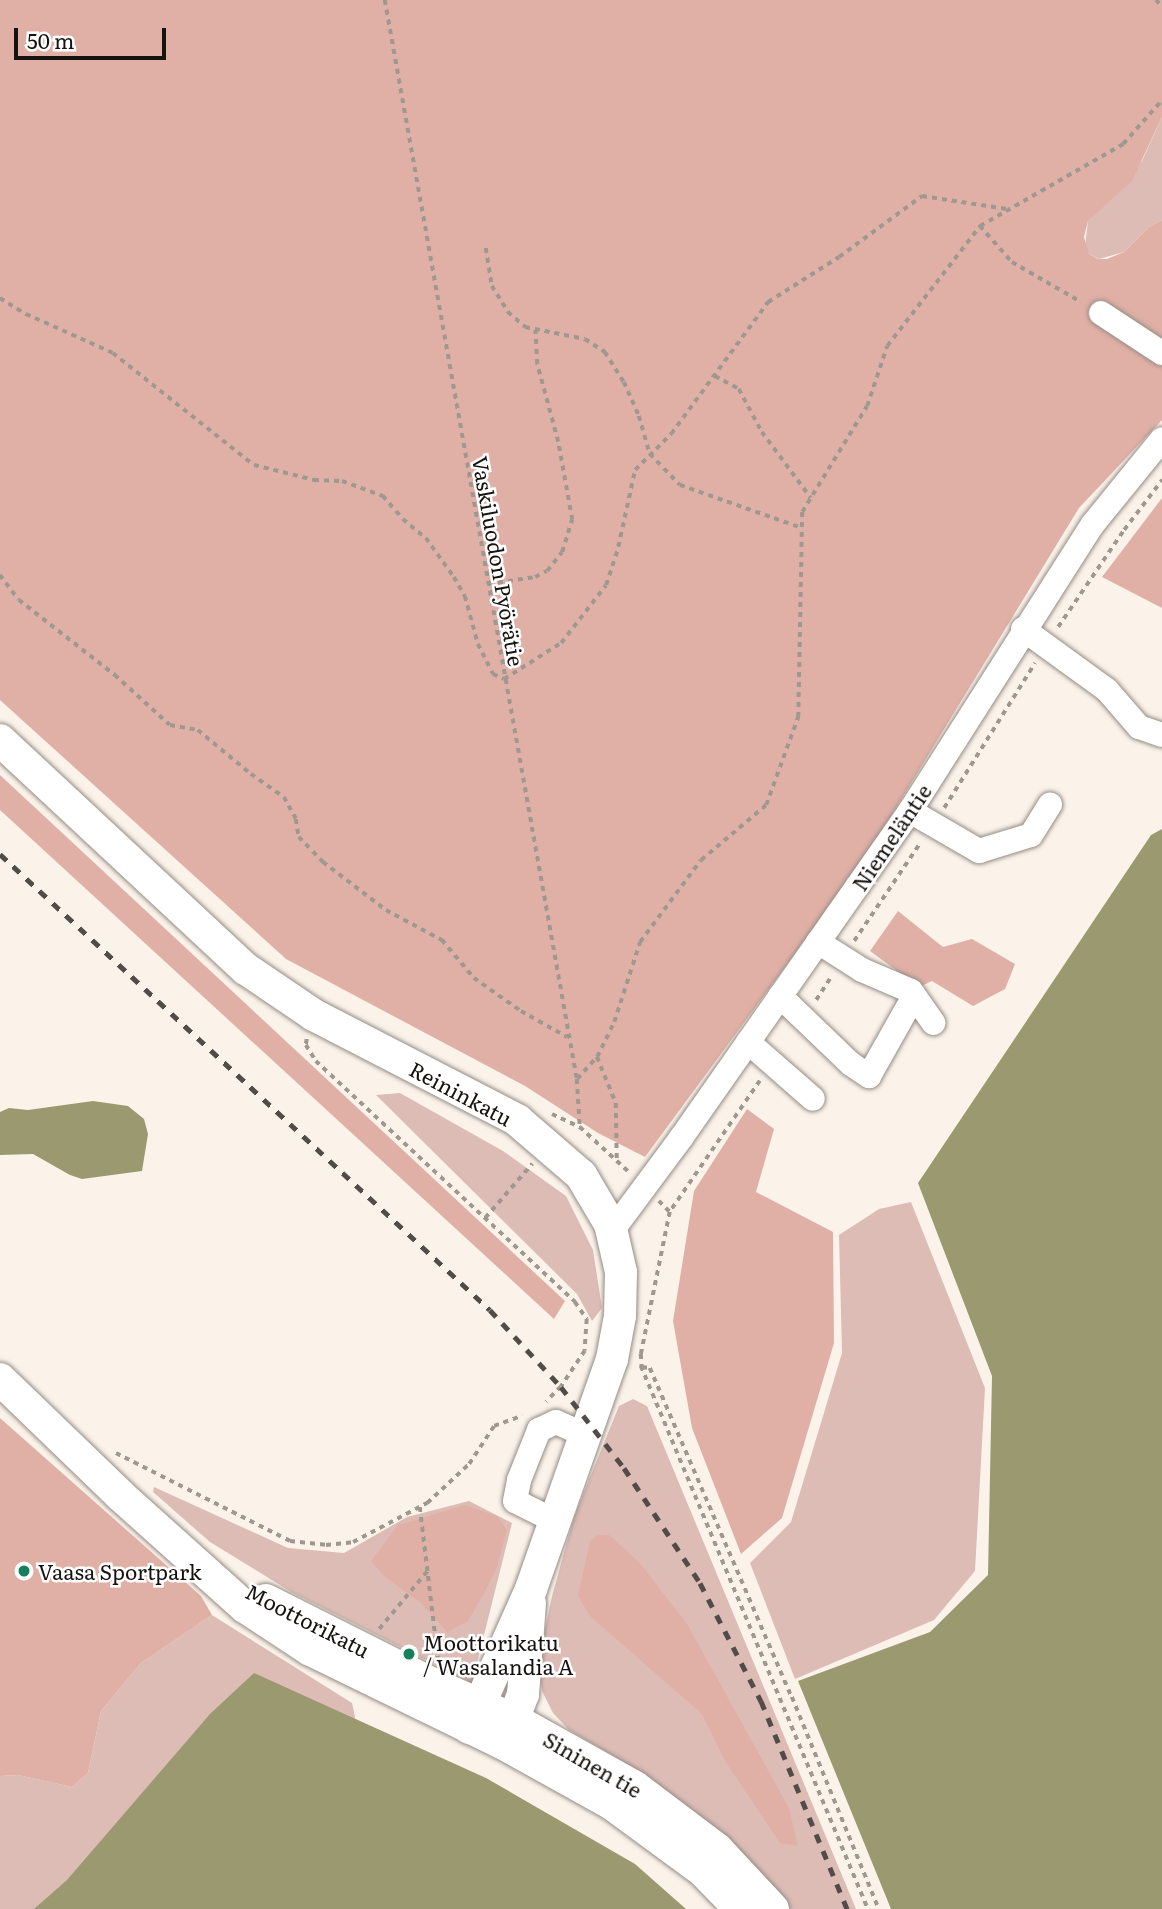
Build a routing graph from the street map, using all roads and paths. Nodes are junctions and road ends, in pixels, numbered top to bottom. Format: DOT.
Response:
graph roads {
  1 [pos="385,0"];
  2 [pos="1156,0"];
  3 [pos="1162,6"];
  4 [pos="1162,100"];
  5 [pos="1007,209"];
  6 [pos="980,226"];
  7 [pos="486,248"];
  8 [pos="0,298"];
  9 [pos="1101,313"];
  10 [pos="536,330"];
  11 [pos="1162,353"];
  12 [pos="714,376"];
  13 [pos="1162,439"];
  14 [pos="650,454"];
  15 [pos="1162,480"];
  16 [pos="811,498"];
  17 [pos="802,528"];
  18 [pos="0,575"];
  19 [pos="488,584"];
  20 [pos="1023,629"];
  21 [pos="1046,645"];
  22 [pos="504,679"];
  23 [pos="1162,735"];
  24 [pos="0,740"];
  25 [pos="1050,804"];
  26 [pos="911,811"];
  27 [pos="933,824"];
  28 [pos="818,942"];
  29 [pos="843,958"];
  30 [pos="780,996"];
  31 [pos="914,996"];
  32 [pos="314,1016"];
  33 [pos="803,1018"];
  34 [pos="933,1023"];
  35 [pos="567,1037"];
  36 [pos="748,1042"];
  37 [pos="597,1057"];
  38 [pos="772,1064"];
  39 [pos="577,1079"];
  40 [pos="813,1099"];
  41 [pos="545,1111"];
  42 [pos="580,1127"];
  43 [pos="548,1146"];
  44 [pos="617,1161"];
  45 [pos="645,1187"];
  46 [pos="670,1212"];
  47 [pos="485,1218"];
  48 [pos="612,1231"];
  49 [pos="613,1359"];
  50 [pos="0,1379"];
  51 [pos="544,1404"];
  52 [pos="525,1415"];
  53 [pos="583,1434"];
  54 [pos="144,1466"];
  55 [pos="420,1507"];
  56 [pos="553,1520"];
  57 [pos="180,1550"];
  58 [pos="429,1569"];
  59 [pos="531,1589"];
  60 [pos="378,1631"];
  61 [pos="435,1685"];
  62 [pos="474,1716"];
  63 [pos="509,1732"];
  64 [pos="740,1909"];
  65 [pos="773,1909"];
  66 [pos="868,1909"];
  67 [pos="879,1909"];
  1 -- 19 [label="path, Vaskiluodon Pyörätie"];
  2 -- 3 [label="path"];
  4 -- 5 [label="path"];
  5 -- 6 [label="path"];
  5 -- 12 [label="path"];
  6 -- 9 [label="path"];
  6 -- 16 [label="path"];
  7 -- 10 [label="path"];
  8 -- 22 [label="path"];
  9 -- 11 [label="street"];
  10 -- 14 [label="path"];
  10 -- 19 [label="path"];
  12 -- 14 [label="path"];
  12 -- 16 [label="path"];
  13 -- 20 [label="street, Niemeläntie"];
  14 -- 17 [label="path"];
  14 -- 22 [label="path"];
  15 -- 21 [label="path"];
  16 -- 17 [label="path"];
  17 -- 37 [label="path"];
  18 -- 35 [label="path"];
  19 -- 22 [label="path, Vaskiluodon Pyörätie"];
  20 -- 21 [label="street"];
  20 -- 26 [label="street, Niemeläntie"];
  21 -- 23 [label="street"];
  21 -- 27 [label="path"];
  22 -- 35 [label="path, Vaskiluodon Pyörätie"];
  24 -- 32 [label="main road, Reininkatu"];
  25 -- 27 [label="street"];
  26 -- 27 [label="street"];
  26 -- 28 [label="street, Niemeläntie"];
  27 -- 29 [label="path"];
  28 -- 29 [label="street"];
  28 -- 30 [label="street, Niemeläntie"];
  29 -- 31 [label="street"];
  29 -- 33 [label="path"];
  30 -- 33 [label="street"];
  30 -- 36 [label="street, Niemeläntie"];
  31 -- 33 [label="street"];
  31 -- 34 [label="street"];
  32 -- 43 [label="main road, Reininkatu"];
  32 -- 47 [label="path"];
  35 -- 39 [label="path, Vaskiluodon Pyörätie"];
  36 -- 38 [label="street"];
  36 -- 45 [label="street, Niemeläntie"];
  37 -- 39 [label="path"];
  37 -- 44 [label="path"];
  38 -- 40 [label="street"];
  38 -- 46 [label="path"];
  39 -- 42 [label="path, Vaskiluodon Pyörätie"];
  41 -- 42 [label="path"];
  42 -- 44 [label="path"];
  43 -- 47 [label="path"];
  43 -- 48 [label="main road, Reininkatu"];
  44 -- 45 [label="path"];
  45 -- 46 [label="path"];
  45 -- 48 [label="street, Niemeläntie"];
  46 -- 49 [label="path"];
  47 -- 49 [label="path"];
  48 -- 49 [label="main road, Reininkatu"];
  49 -- 51 [label="path"];
  49 -- 53 [label="main road, Reininkatu"];
  49 -- 66 [label="path"];
  49 -- 67 [label="path"];
  50 -- 57 [label="main road, Moottorikatu"];
  52 -- 55 [label="path"];
  53 -- 56 [label="main road, Reininkatu"];
  53 -- 56 [label="street"];
  54 -- 55 [label="path"];
  55 -- 58 [label="path"];
  56 -- 59 [label="main road, Reininkatu"];
  57 -- 61 [label="main road, Moottorikatu"];
  57 -- 62 [label="main road, Moottorikatu"];
  58 -- 60 [label="path"];
  58 -- 61 [label="path"];
  59 -- 62 [label="main road, Reininkatu"];
  59 -- 63 [label="main road, Reininkatu"];
  61 -- 62 [label="main road, Moottorikatu"];
  62 -- 63 [label="main road, Sininen tie"];
  63 -- 64 [label="main road"];
  63 -- 65 [label="main road, Sininen tie"];
}
